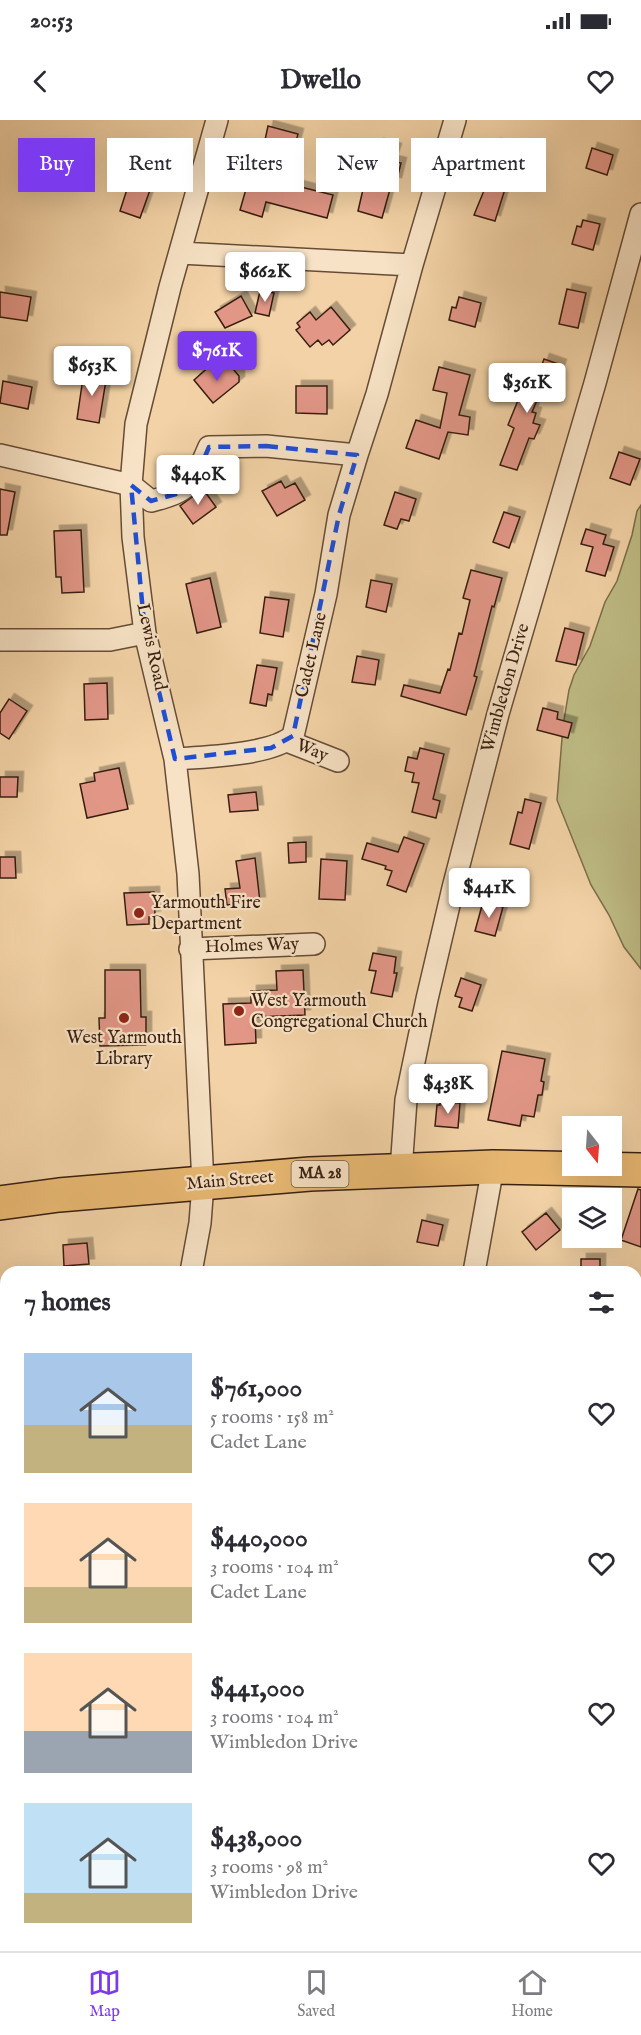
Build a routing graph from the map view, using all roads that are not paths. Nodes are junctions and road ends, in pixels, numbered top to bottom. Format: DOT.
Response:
graph roads {
  1 [pos="217,120"];
  2 [pos="455,120"];
  3 [pos="641,214"];
  4 [pos="180,253"];
  5 [pos="412,265"];
  6 [pos="0,455"];
  7 [pos="357,455"];
  8 [pos="131,485"];
  9 [pos="145,633"];
  10 [pos="0,640"];
  11 [pos="287,741"];
  12 [pos="175,759"];
  13 [pos="338,761"];
  14 [pos="314,944"];
  15 [pos="190,949"];
  16 [pos="494,1167"];
  17 [pos="401,1170"];
  18 [pos="641,1170"];
  19 [pos="203,1184"];
  20 [pos="0,1203"];
  21 [pos="192,1266"];
  22 [pos="475,1266"];
  1 -- 4 [label="street, Lewis Road"];
  2 -- 5 [label="street, Cadet Lane"];
  3 -- 17 [label="street, Wimbledon Drive"];
  4 -- 5 [label="street"];
  4 -- 8 [label="street, Lewis Road"];
  5 -- 7 [label="street, Cadet Lane"];
  6 -- 8 [label="street"];
  7 -- 8 [label="street"];
  7 -- 11 [label="street, Cadet Lane"];
  8 -- 9 [label="street, Lewis Road"];
  9 -- 10 [label="street"];
  9 -- 12 [label="street, Lewis Road"];
  11 -- 12 [label="street"];
  11 -- 13 [label="street, Way"];
  12 -- 15 [label="street, Lewis Road"];
  14 -- 15 [label="street, Holmes Way"];
  15 -- 19 [label="street, Lewis Road"];
  16 -- 17 [label="main road, Main Street / MA 28"];
  16 -- 18 [label="main road, Main Street / MA 28"];
  16 -- 22 [label="street"];
  17 -- 19 [label="main road, Main Street / MA 28"];
  19 -- 20 [label="main road, Main Street / MA 28"];
  19 -- 21 [label="street, Lewis Road"];
}
